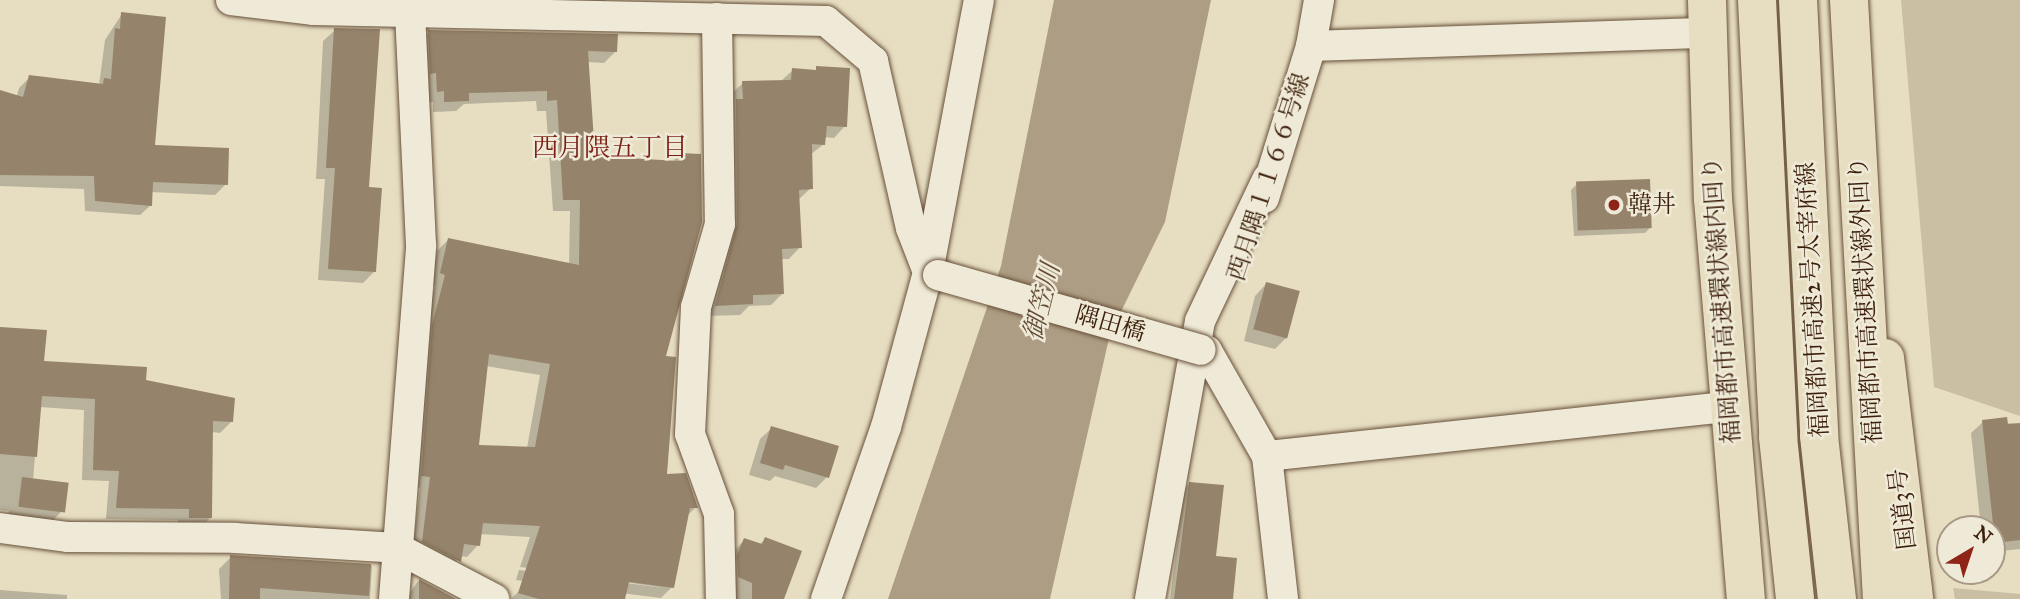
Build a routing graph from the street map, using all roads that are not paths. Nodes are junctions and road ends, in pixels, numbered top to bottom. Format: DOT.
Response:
graph roads {
  1 [pos="231,0"];
  2 [pos="979,0"];
  3 [pos="1319,0"];
  4 [pos="1757,0"];
  5 [pos="1798,0"];
  6 [pos="1849,0"];
  7 [pos="1855,0"];
  8 [pos="424,7"];
  9 [pos="1702,11"];
  10 [pos="717,18"];
  11 [pos="1311,46"];
  12 [pos="1268,178"];
  13 [pos="933,274"];
  14 [pos="1204,350"];
  15 [pos="1717,408"];
  16 [pos="1267,456"];
  17 [pos="0,528"];
  18 [pos="397,548"];
  19 [pos="1794,593"];
  20 [pos="1836,593"];
  21 [pos="394,599"];
  22 [pos="494,599"];
  23 [pos="721,599"];
  24 [pos="826,599"];
  25 [pos="1150,599"];
  26 [pos="1283,599"];
  27 [pos="1746,599"];
  28 [pos="1882,599"];
  29 [pos="1914,599"];
  1 -- 8 [label="street"];
  2 -- 13 [label="street"];
  3 -- 11 [label="street, 西月隅１１６６号線"];
  4 -- 19 [label="highway, 福岡都市高速2号太宰府線"];
  5 -- 20 [label="highway, 福岡都市高速2号太宰府線"];
  6 -- 28 [label="highway, 福岡都市高速環状線外回り"];
  7 -- 29 [label="highway, 国道3号"];
  8 -- 10 [label="street"];
  8 -- 18 [label="street"];
  9 -- 11 [label="street"];
  9 -- 15 [label="highway"];
  9 -- 27 [label="highway, 福岡都市高速環状線内回り"];
  10 -- 13 [label="street"];
  10 -- 23 [label="street"];
  11 -- 12 [label="street, 西月隅１１６６号線"];
  12 -- 14 [label="street, 西月隅１１６６号線"];
  12 -- 25 [label="street"];
  13 -- 14 [label="street, 隅田橋, bridge"];
  13 -- 24 [label="street"];
  14 -- 16 [label="street"];
  15 -- 16 [label="street"];
  15 -- 27 [label="highway"];
  16 -- 26 [label="street"];
  17 -- 18 [label="street"];
  18 -- 21 [label="street"];
  18 -- 22 [label="street"];
}
